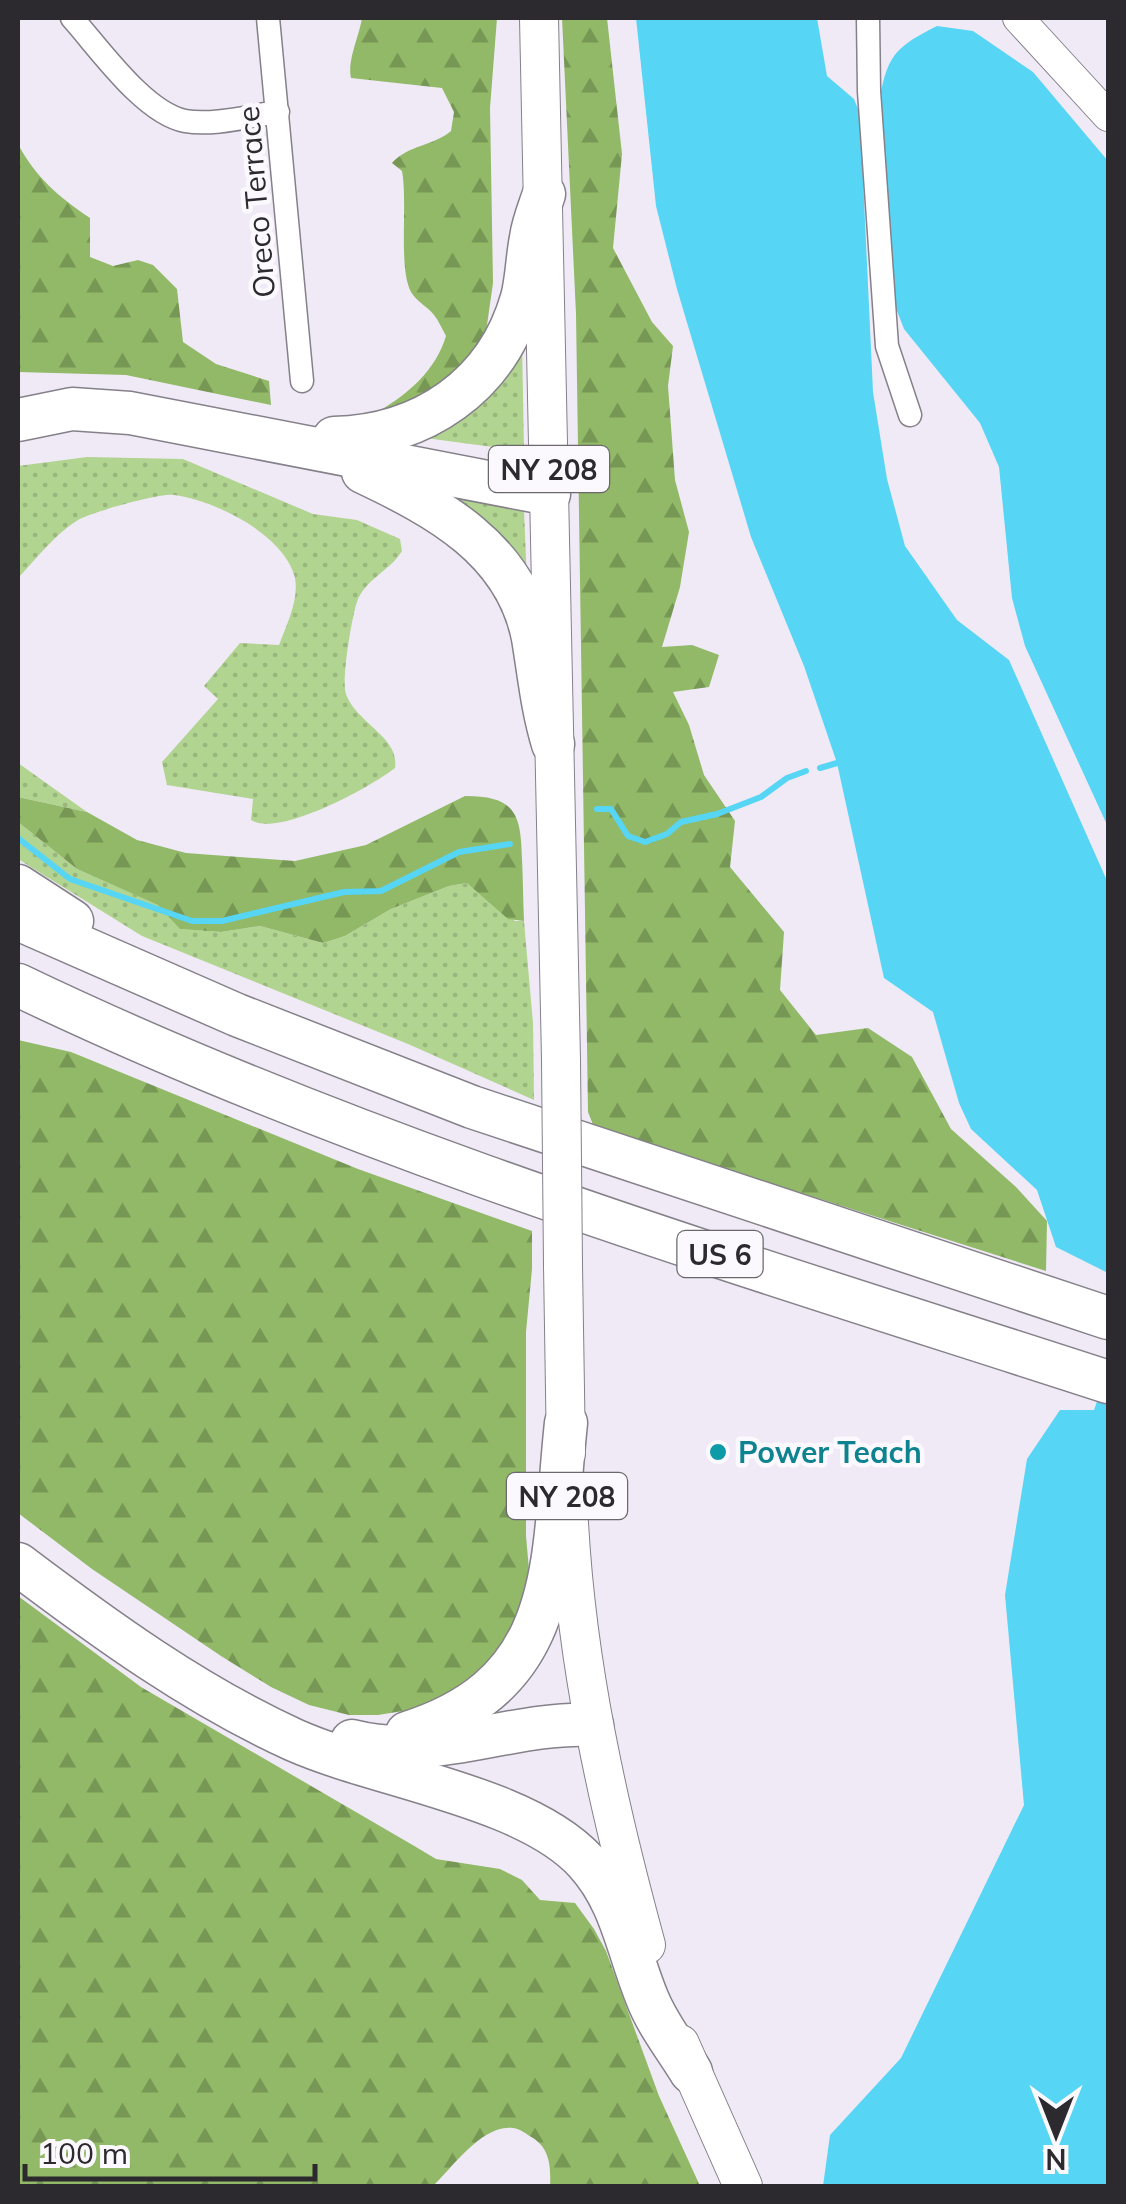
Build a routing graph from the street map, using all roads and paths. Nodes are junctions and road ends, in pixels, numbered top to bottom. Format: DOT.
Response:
graph roads {
  1 [pos="72,18"];
  2 [pos="268,18"];
  3 [pos="539,18"];
  4 [pos="868,18"];
  5 [pos="1018,18"];
  6 [pos="278,112"];
  7 [pos="1108,116"];
  8 [pos="544,194"];
  9 [pos="302,381"];
  10 [pos="18,393"];
  11 [pos="910,415"];
  12 [pos="18,420"];
  13 [pos="318,442"];
  14 [pos="549,487"];
  15 [pos="553,744"];
  16 [pos="18,886"];
  17 [pos="18,919"];
  18 [pos="18,984"];
  19 [pos="18,1002"];
  20 [pos="237,1015"];
  21 [pos="154,1045"];
  22 [pos="1108,1318"];
  23 [pos="1101,1380"];
  24 [pos="566,1423"];
  25 [pos="18,1545"];
  26 [pos="18,1564"];
  27 [pos="592,1725"];
  28 [pos="347,1750"];
  29 [pos="691,2072"];
  30 [pos="743,2186"];
  1 -- 6 [label="street"];
  2 -- 6 [label="street, Oreco Terrace"];
  3 -- 8 [label="main road, NY 208"];
  4 -- 11 [label="street"];
  5 -- 7 [label="street"];
  6 -- 9 [label="street, Oreco Terrace"];
  8 -- 13 [label="highway"];
  8 -- 14 [label="main road, NY 208"];
  10 -- 13 [label="highway"];
  12 -- 13 [label="highway"];
  13 -- 14 [label="highway"];
  13 -- 15 [label="highway"];
  14 -- 15 [label="main road, NY 208"];
  15 -- 24 [label="main road, NY 208, bridge"];
  16 -- 20 [label="highway"];
  17 -- 20 [label="highway, US 6"];
  18 -- 21 [label="highway, US 6"];
  19 -- 21 [label="highway"];
  20 -- 22 [label="highway, US 6"];
  21 -- 23 [label="highway, US 6"];
  24 -- 27 [label="main road, NY 208"];
  24 -- 28 [label="highway"];
  25 -- 28 [label="highway"];
  26 -- 28 [label="highway"];
  27 -- 28 [label="highway"];
  27 -- 29 [label="main road, NY 208"];
  28 -- 29 [label="highway"];
  29 -- 30 [label="main road, NY 208"];
}
